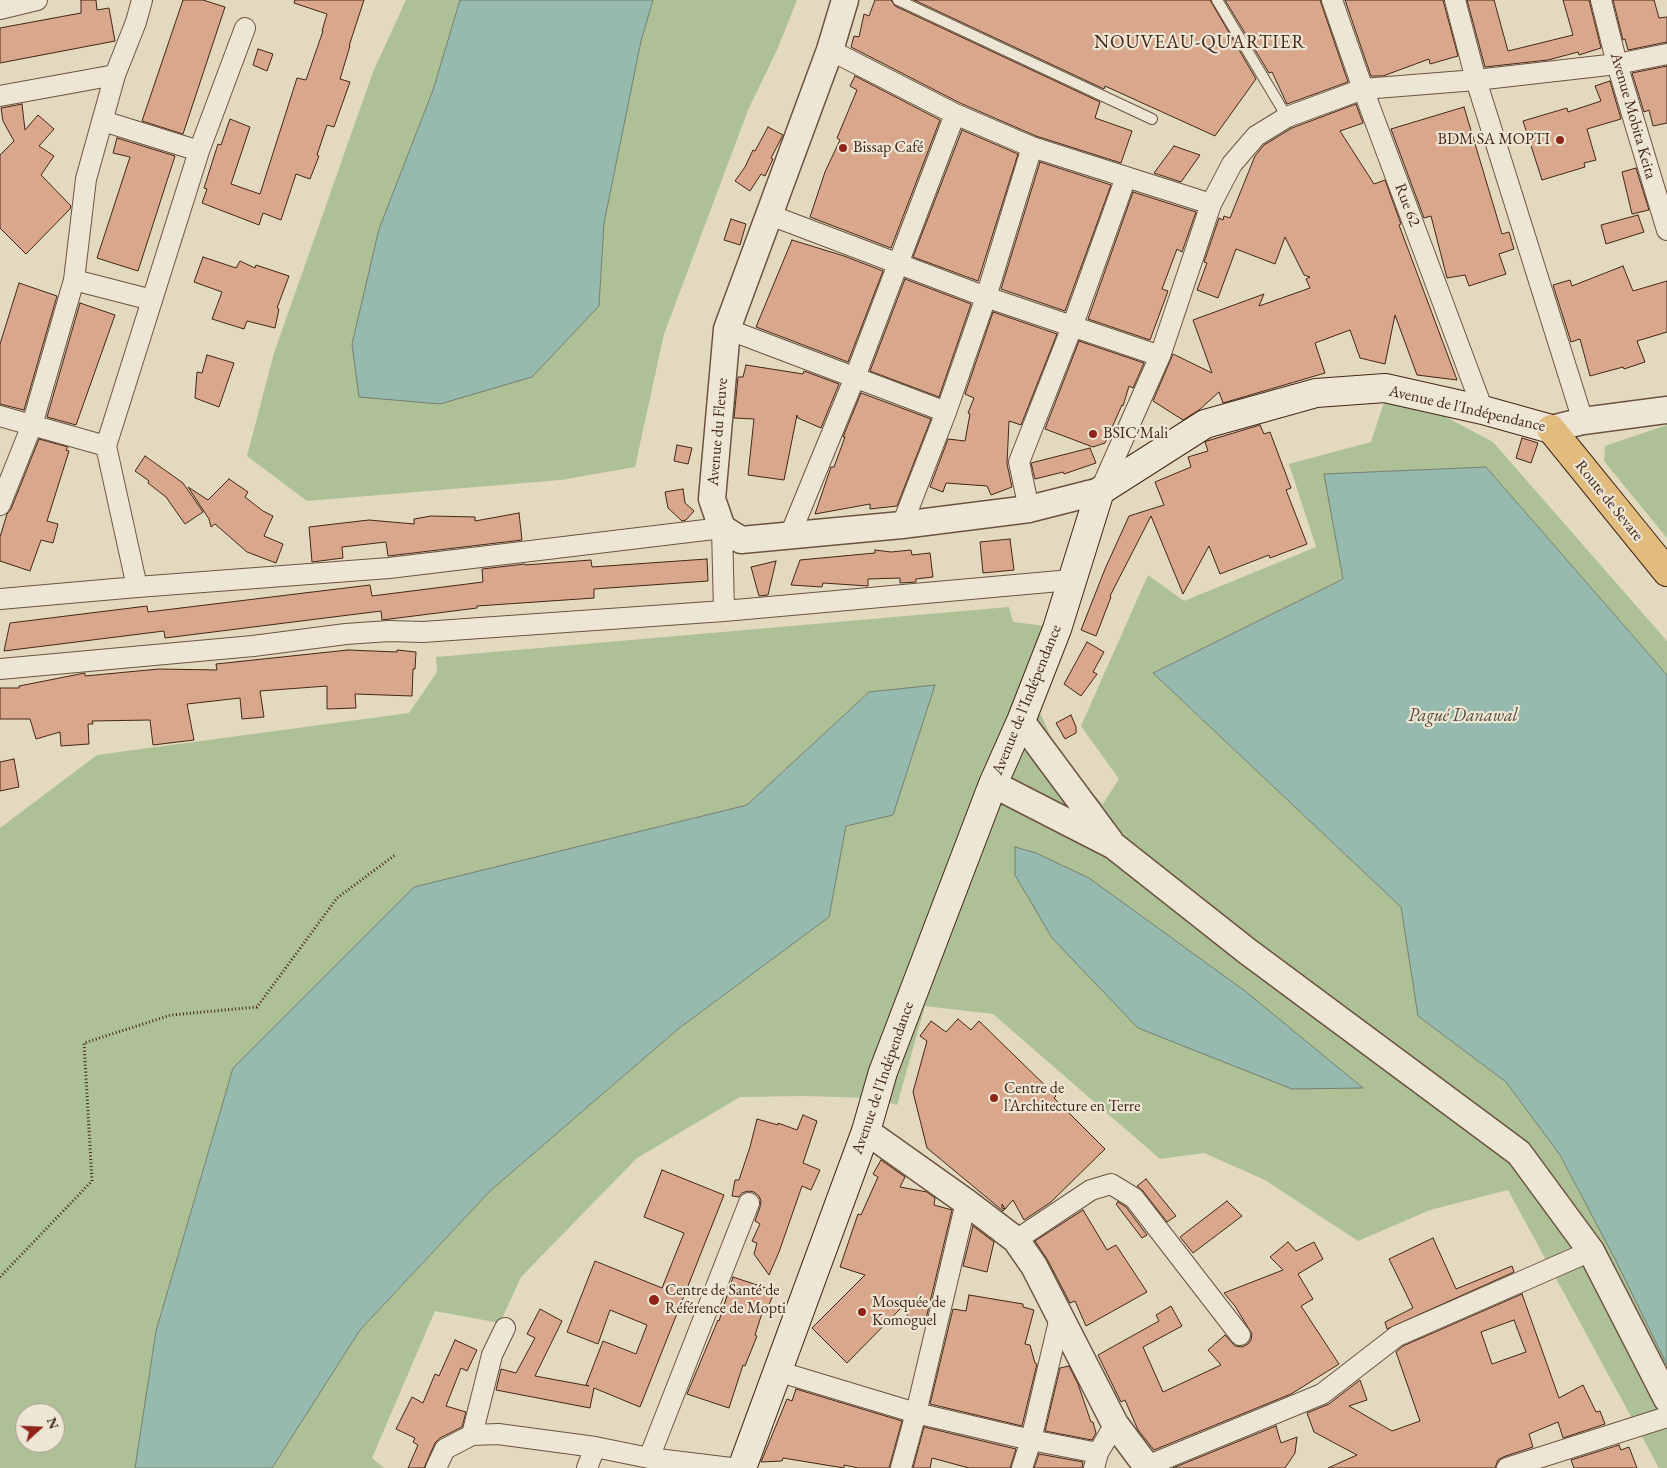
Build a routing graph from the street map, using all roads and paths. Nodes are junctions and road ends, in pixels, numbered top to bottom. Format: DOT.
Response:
graph roads {
  1 [pos="37,0"];
  2 [pos="142,0"];
  3 [pos="845,0"];
  4 [pos="898,0"];
  5 [pos="1217,0"];
  6 [pos="1332,0"];
  7 [pos="1455,0"];
  8 [pos="1601,0"];
  9 [pos="0,9"];
  10 [pos="245,28"];
  11 [pos="830,50"];
  12 [pos="1667,54"];
  13 [pos="1618,64"];
  14 [pos="115,75"];
  15 [pos="1476,80"];
  16 [pos="1363,89"];
  17 [pos="0,96"];
  18 [pos="955,114"];
  19 [pos="1287,117"];
  20 [pos="1152,119"];
  21 [pos="102,122"];
  22 [pos="1032,147"];
  23 [pos="199,151"];
  24 [pos="1126,177"];
  25 [pos="1212,204"];
  26 [pos="770,215"];
  27 [pos="1667,230"];
  28 [pos="898,264"];
  29 [pos="74,280"];
  30 [pos="986,297"];
  31 [pos="152,300"];
  32 [pos="1072,327"];
  33 [pos="727,329"];
  34 [pos="1160,356"];
  35 [pos="855,378"];
  36 [pos="1483,410"];
  37 [pos="1667,410"];
  38 [pos="946,412"];
  39 [pos="0,416"];
  40 [pos="1583,421"];
  41 [pos="32,425"];
  42 [pos="1551,429"];
  43 [pos="106,446"];
  44 [pos="1100,491"];
  45 [pos="0,505"];
  46 [pos="1029,509"];
  47 [pos="902,525"];
  48 [pos="722,528"];
  49 [pos="790,535"];
  50 [pos="1667,572"];
  51 [pos="1072,580"];
  52 [pos="137,587"];
  53 [pos="0,599"];
  54 [pos="724,611"];
  55 [pos="0,669"];
  56 [pos="1021,721"];
  57 [pos="993,784"];
  58 [pos="1114,846"];
  59 [pos="395,855"];
  60 [pos="866,1131"];
  61 [pos="966,1202"];
  62 [pos="749,1203"];
  63 [pos="1016,1240"];
  64 [pos="1591,1251"];
  65 [pos="0,1276"];
  66 [pos="1060,1317"];
  67 [pos="505,1328"];
  68 [pos="1240,1335"];
  69 [pos="777,1371"];
  70 [pos="1667,1399"];
  71 [pos="916,1413"];
  72 [pos="1667,1417"];
  73 [pos="1115,1424"];
  74 [pos="472,1435"];
  75 [pos="1031,1440"];
  76 [pos="595,1447"];
  77 [pos="649,1458"];
  78 [pos="1096,1461"];
  79 [pos="1147,1467"];
  80 [pos="436,1468"];
  81 [pos="587,1468"];
  82 [pos="731,1468"];
  83 [pos="742,1468"];
  84 [pos="901,1468"];
  85 [pos="1022,1468"];
  86 [pos="1507,1468"];
  1 -- 9 [label="street"];
  2 -- 14 [label="street"];
  3 -- 11 [label="street, Avenue du Fleuve"];
  4 -- 20 [label="lane"];
  5 -- 19 [label="lane"];
  6 -- 16 [label="street, Rue 62"];
  7 -- 15 [label="street"];
  8 -- 13 [label="street, Avenue Mobita Keita"];
  10 -- 23 [label="street"];
  11 -- 18 [label="street"];
  11 -- 26 [label="street, Avenue du Fleuve"];
  12 -- 13 [label="street"];
  13 -- 15 [label="street"];
  13 -- 27 [label="street, Avenue Mobita Keita"];
  14 -- 17 [label="street"];
  14 -- 21 [label="street"];
  15 -- 16 [label="street"];
  15 -- 40 [label="street"];
  16 -- 19 [label="street"];
  16 -- 36 [label="street, Rue 62"];
  18 -- 22 [label="street"];
  18 -- 28 [label="street"];
  19 -- 25 [label="street"];
  21 -- 23 [label="street"];
  21 -- 29 [label="street"];
  22 -- 24 [label="street"];
  22 -- 30 [label="street"];
  23 -- 31 [label="street"];
  24 -- 25 [label="street"];
  24 -- 32 [label="street"];
  25 -- 34 [label="street"];
  26 -- 28 [label="street"];
  26 -- 33 [label="street, Avenue du Fleuve"];
  28 -- 30 [label="street"];
  28 -- 35 [label="street"];
  29 -- 31 [label="street"];
  29 -- 41 [label="street"];
  30 -- 32 [label="street"];
  30 -- 38 [label="street"];
  31 -- 43 [label="street"];
  32 -- 34 [label="street"];
  32 -- 46 [label="street"];
  33 -- 35 [label="street"];
  33 -- 48 [label="street, Avenue du Fleuve"];
  34 -- 44 [label="street"];
  35 -- 38 [label="street"];
  35 -- 49 [label="street"];
  36 -- 42 [label="main road, Avenue de l'Indépendance"];
  36 -- 44 [label="main road, Avenue de l'Indépendance"];
  37 -- 40 [label="street, Avenue de l'Indépendance"];
  38 -- 47 [label="street"];
  39 -- 41 [label="street"];
  40 -- 42 [label="street, Avenue de l'Indépendance"];
  41 -- 43 [label="street"];
  41 -- 45 [label="street"];
  42 -- 50 [label="main road, Route de Sevare"];
  43 -- 52 [label="street"];
  44 -- 46 [label="street"];
  44 -- 51 [label="main road, Avenue de l'Indépendance"];
  46 -- 47 [label="street"];
  47 -- 49 [label="street"];
  48 -- 49 [label="street"];
  48 -- 52 [label="street"];
  48 -- 54 [label="street"];
  51 -- 54 [label="street"];
  51 -- 56 [label="main road, Avenue de l'Indépendance"];
  52 -- 53 [label="street"];
  54 -- 55 [label="street"];
  56 -- 57 [label="main road, Avenue de l'Indépendance"];
  56 -- 58 [label="street"];
  57 -- 58 [label="street"];
  57 -- 60 [label="main road, Avenue de l'Indépendance"];
  58 -- 64 [label="street"];
  59 -- 65 [label="path"];
  60 -- 61 [label="street"];
  60 -- 69 [label="main road, Avenue de l'Indépendance"];
  61 -- 63 [label="street"];
  61 -- 71 [label="street"];
  62 -- 77 [label="street"];
  63 -- 66 [label="street"];
  63 -- 68 [label="street"];
  64 -- 70 [label="street"];
  64 -- 79 [label="street"];
  66 -- 73 [label="street"];
  66 -- 75 [label="street"];
  67 -- 74 [label="street"];
  69 -- 71 [label="street"];
  69 -- 83 [label="main road, Avenue de l'Indépendance"];
  71 -- 75 [label="street"];
  71 -- 84 [label="street"];
  72 -- 86 [label="street"];
  73 -- 78 [label="street"];
  73 -- 79 [label="street"];
  74 -- 76 [label="street"];
  74 -- 80 [label="street"];
  75 -- 78 [label="street"];
  75 -- 85 [label="street"];
  76 -- 77 [label="street"];
  76 -- 81 [label="street"];
  77 -- 82 [label="street"];
}
